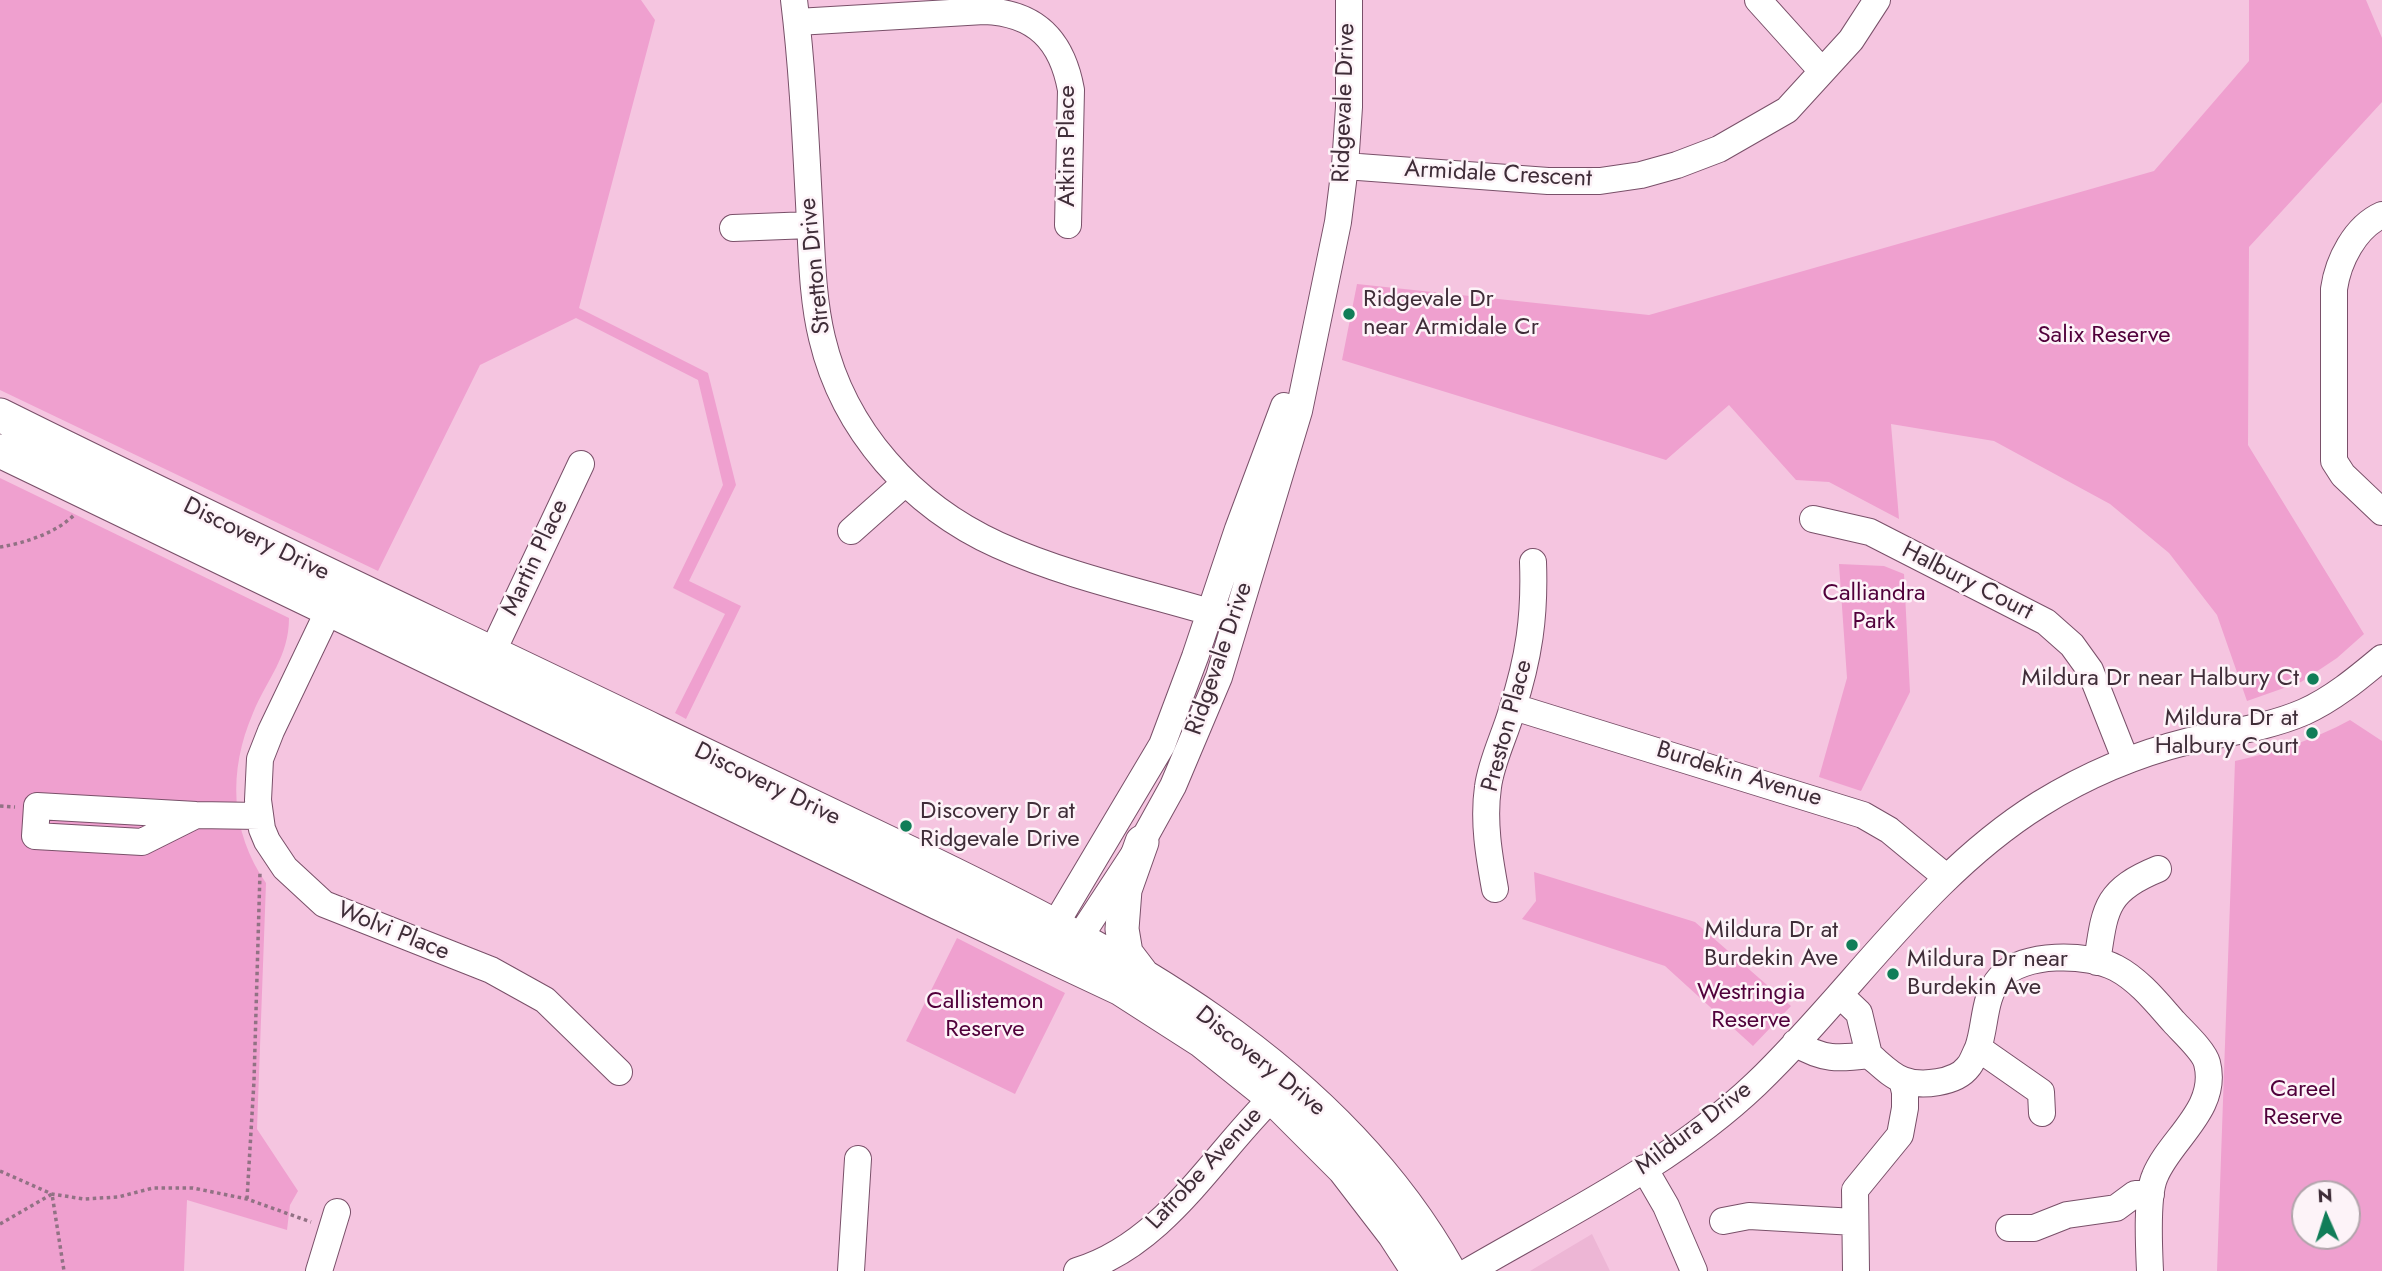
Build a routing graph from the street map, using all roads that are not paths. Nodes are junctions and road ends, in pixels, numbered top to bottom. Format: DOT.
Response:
graph roads {
  1 [pos="1349,0"];
  2 [pos="1758,0"];
  3 [pos="1877,0"];
  4 [pos="795,11"];
  5 [pos="1822,71"];
  6 [pos="1345,166"];
  7 [pos="2382,215"];
  8 [pos="810,225"];
  9 [pos="1068,225"];
  10 [pos="733,228"];
  11 [pos="1315,330"];
  12 [pos="0,415"];
  13 [pos="0,450"];
  14 [pos="581,464"];
  15 [pos="905,483"];
  16 [pos="2382,512"];
  17 [pos="1813,519"];
  18 [pos="851,531"];
  19 [pos="1533,562"];
  20 [pos="336,596"];
  21 [pos="1209,611"];
  22 [pos="1236,620"];
  23 [pos="492,653"];
  24 [pos="2382,658"];
  25 [pos="1514,707"];
  26 [pos="2126,761"];
  27 [pos="191,815"];
  28 [pos="263,828"];
  29 [pos="1142,842"];
  30 [pos="2158,869"];
  31 [pos="1947,877"];
  32 [pos="1495,889"];
  33 [pos="1060,945"];
  34 [pos="2097,962"];
  35 [pos="1143,975"];
  36 [pos="1840,995"];
  37 [pos="1796,1043"];
  38 [pos="1978,1048"];
  39 [pos="1869,1055"];
  40 [pos="619,1072"];
  41 [pos="1902,1080"];
  42 [pos="1281,1089"];
  43 [pos="2042,1113"];
  44 [pos="858,1159"];
  45 [pos="1644,1168"];
  46 [pos="2151,1194"];
  47 [pos="2123,1204"];
  48 [pos="335,1220"];
  49 [pos="1723,1221"];
  50 [pos="1855,1222"];
  51 [pos="2009,1228"];
  52 [pos="2150,1229"];
  53 [pos="1084,1270"];
  54 [pos="319,1271"];
  55 [pos="851,1271"];
  56 [pos="1419,1271"];
  57 [pos="1449,1271"];
  58 [pos="1469,1271"];
  59 [pos="1694,1271"];
  60 [pos="1856,1271"];
  61 [pos="2150,1271"];
  1 -- 6 [label="street, Ridgevale Drive"];
  2 -- 5 [label="street"];
  3 -- 5 [label="street, Armidale Crescent"];
  4 -- 8 [label="street, Stretton Drive"];
  4 -- 9 [label="street, Atkins Place"];
  5 -- 6 [label="street, Armidale Crescent"];
  6 -- 11 [label="street, Ridgevale Drive"];
  7 -- 16 [label="street"];
  8 -- 10 [label="street"];
  8 -- 15 [label="street, Stretton Drive"];
  11 -- 21 [label="street, Ridgevale Drive"];
  11 -- 22 [label="street, Ridgevale Drive"];
  12 -- 20 [label="main road, Discovery Drive"];
  13 -- 20 [label="main road, Discovery Drive"];
  14 -- 23 [label="street, Martin Place"];
  15 -- 18 [label="street"];
  15 -- 21 [label="street, Stretton Drive"];
  17 -- 26 [label="street, Halbury Court"];
  19 -- 25 [label="street, Preston Place"];
  20 -- 23 [label="main road, Discovery Drive"];
  20 -- 28 [label="street"];
  20 -- 33 [label="main road, Discovery Drive"];
  21 -- 22 [label="street, Stretton Drive"];
  21 -- 33 [label="street, Ridgevale Drive"];
  22 -- 29 [label="street, Ridgevale Drive"];
  23 -- 33 [label="main road, Discovery Drive"];
  24 -- 26 [label="street, Mildura Drive"];
  25 -- 31 [label="street, Burdekin Avenue"];
  25 -- 32 [label="street, Preston Place"];
  26 -- 31 [label="street, Mildura Drive"];
  27 -- 27 [label="street"];
  27 -- 28 [label="street"];
  28 -- 40 [label="street, Wolvi Place"];
  29 -- 33 [label="street, Ridgevale Drive"];
  29 -- 35 [label="main road"];
  30 -- 34 [label="street"];
  31 -- 36 [label="street, Mildura Drive"];
  33 -- 35 [label="main road, Discovery Drive"];
  33 -- 42 [label="main road, Discovery Drive"];
  34 -- 38 [label="street"];
  34 -- 46 [label="street"];
  35 -- 42 [label="main road, Discovery Drive"];
  36 -- 37 [label="street, Mildura Drive"];
  36 -- 39 [label="street"];
  37 -- 39 [label="street"];
  37 -- 45 [label="street, Mildura Drive"];
  38 -- 41 [label="street"];
  38 -- 43 [label="street"];
  39 -- 41 [label="street"];
  41 -- 50 [label="street"];
  42 -- 53 [label="street, Latrobe Avenue"];
  42 -- 56 [label="main road, Discovery Drive"];
  42 -- 57 [label="main road, Discovery Drive"];
  44 -- 55 [label="street"];
  45 -- 58 [label="street, Mildura Drive"];
  45 -- 59 [label="street"];
  46 -- 47 [label="street"];
  46 -- 52 [label="street"];
  47 -- 51 [label="street"];
  47 -- 52 [label="street"];
  48 -- 54 [label="street"];
  49 -- 50 [label="street"];
  50 -- 60 [label="street"];
  52 -- 61 [label="street"];
}
